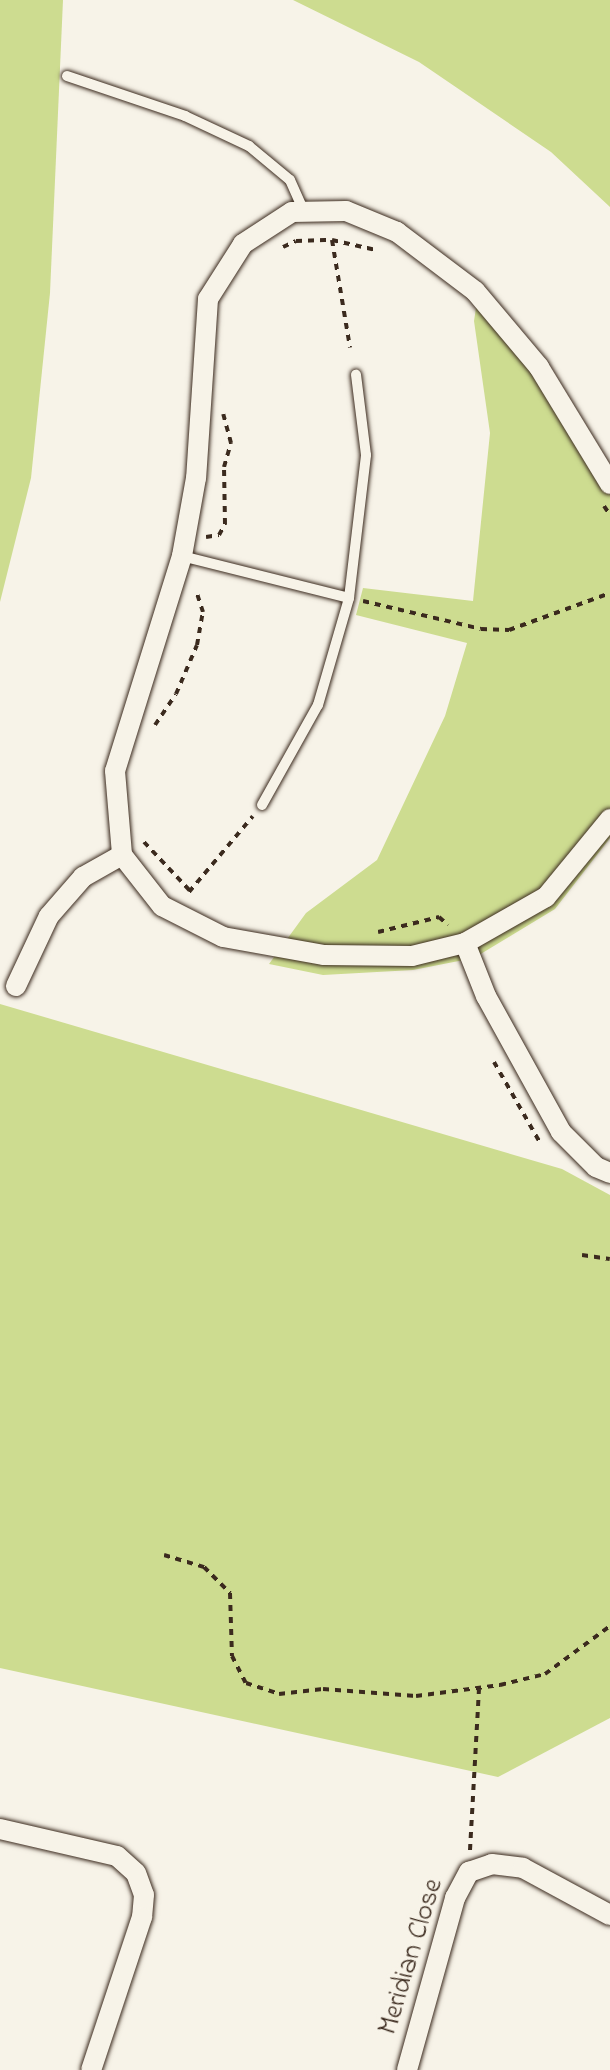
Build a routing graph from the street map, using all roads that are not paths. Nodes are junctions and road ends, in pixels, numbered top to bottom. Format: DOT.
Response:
graph roads {
  1 [pos="67,76"];
  2 [pos="304,212"];
  3 [pos="356,375"];
  4 [pos="604,491"];
  5 [pos="182,556"];
  6 [pos="349,598"];
  7 [pos="262,805"];
  8 [pos="610,819"];
  9 [pos="122,855"];
  10 [pos="459,936"];
  11 [pos="16,986"];
  12 [pos="610,1173"];
  13 [pos="0,1829"];
  14 [pos="610,1915"];
  15 [pos="91,2070"];
  16 [pos="407,2070"];
  1 -- 2 [label="lane"];
  2 -- 4 [label="street"];
  2 -- 5 [label="street"];
  3 -- 6 [label="lane"];
  5 -- 6 [label="lane"];
  5 -- 9 [label="street"];
  6 -- 7 [label="lane"];
  8 -- 10 [label="street"];
  9 -- 10 [label="street"];
  9 -- 11 [label="street"];
  10 -- 12 [label="street"];
  13 -- 15 [label="street"];
  14 -- 16 [label="street, Meridian Close"];
}
